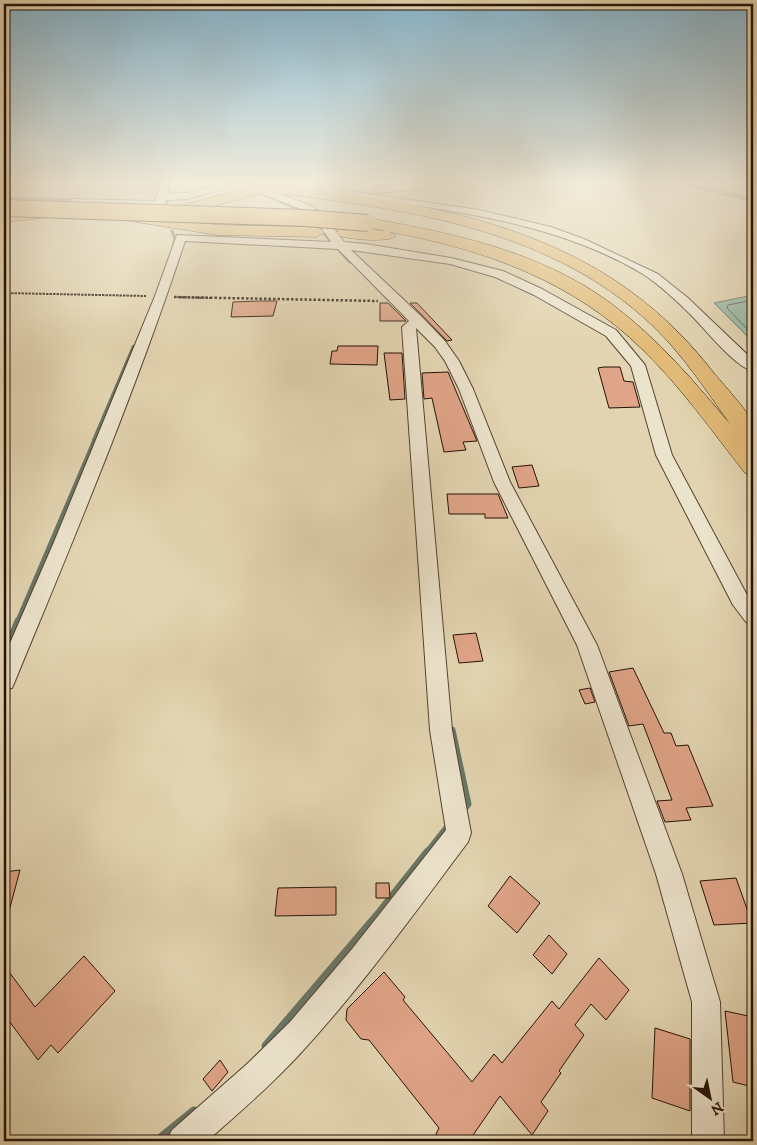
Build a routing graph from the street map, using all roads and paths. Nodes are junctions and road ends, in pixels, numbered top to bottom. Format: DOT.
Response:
graph roads {
  1 [pos="181,237"];
  2 [pos="195,237"];
  3 [pos="328,237"];
  4 [pos="334,237"];
  5 [pos="381,237"];
  6 [pos="403,237"];
  7 [pos="445,237"];
  8 [pos="467,237"];
  9 [pos="514,237"];
  10 [pos="569,237"];
  11 [pos="338,242"];
  12 [pos="4,293"];
  13 [pos="585,295"];
  14 [pos="158,296"];
  15 [pos="386,302"];
  16 [pos="418,321"];
  17 [pos="753,367"];
  18 [pos="733,413"];
  19 [pos="753,438"];
  20 [pos="753,467"];
  21 [pos="753,616"];
  22 [pos="4,681"];
  23 [pos="183,1141"];
  24 [pos="708,1141"];
  1 -- 14 [label="street"];
  2 -- 11 [label="street"];
  3 -- 11 [label="main road"];
  4 -- 11 [label="street"];
  5 -- 11 [label="main road"];
  6 -- 13 [label="main road"];
  7 -- 13 [label="main road"];
  8 -- 18 [label="main road"];
  9 -- 18 [label="main road"];
  10 -- 17 [label="street"];
  11 -- 16 [label="street"];
  11 -- 21 [label="street"];
  12 -- 14 [label="path"];
  13 -- 20 [label="main road"];
  14 -- 15 [label="path"];
  14 -- 22 [label="street"];
  16 -- 23 [label="street"];
  16 -- 24 [label="street"];
  18 -- 19 [label="main road"];
}
